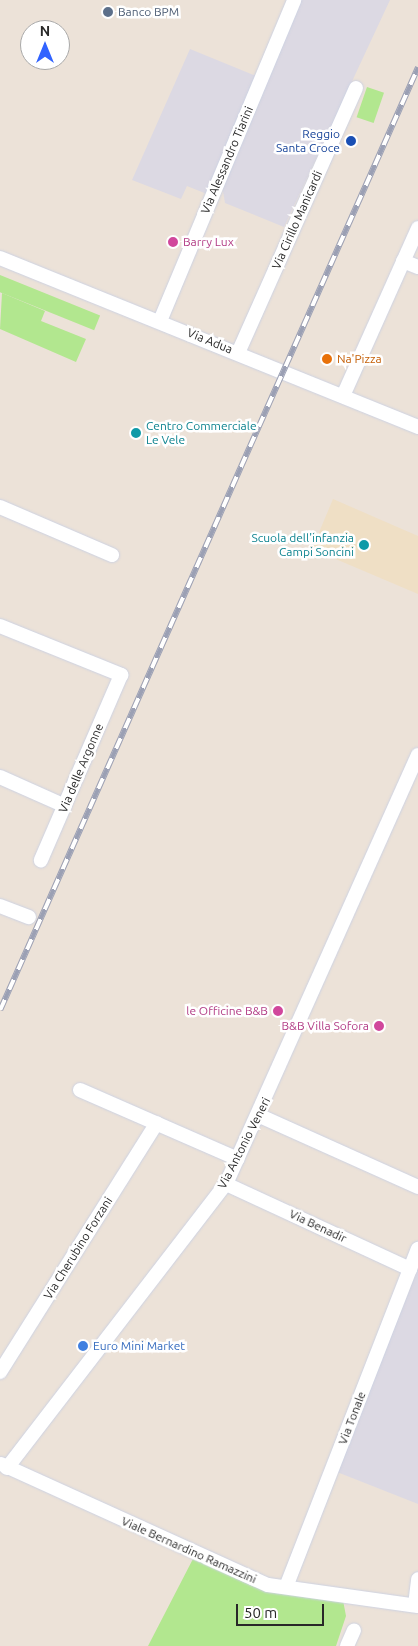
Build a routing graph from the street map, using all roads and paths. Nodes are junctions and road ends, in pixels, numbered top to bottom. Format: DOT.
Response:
graph roads {
  1 [pos="294,0"];
  2 [pos="356,88"];
  3 [pos="418,228"];
  4 [pos="0,258"];
  5 [pos="403,261"];
  6 [pos="418,267"];
  7 [pos="160,320"];
  8 [pos="238,353"];
  9 [pos="343,396"];
  10 [pos="418,427"];
  11 [pos="0,507"];
  12 [pos="112,555"];
  13 [pos="0,626"];
  14 [pos="418,755"];
  15 [pos="0,777"];
  16 [pos="413,777"];
  17 [pos="64,806"];
  18 [pos="41,860"];
  19 [pos="0,906"];
  20 [pos="29,917"];
  21 [pos="80,1090"];
  22 [pos="260,1116"];
  23 [pos="156,1123"];
  24 [pos="238,1158"];
  25 [pos="226,1184"];
  26 [pos="418,1187"];
  27 [pos="418,1249"];
  28 [pos="410,1268"];
  29 [pos="0,1372"];
  30 [pos="4,1466"];
  31 [pos="418,1580"];
  32 [pos="286,1587"];
  33 [pos="417,1605"];
  34 [pos="354,1630"];
  35 [pos="347,1646"];
  1 -- 7 [label="street, Via Alessandro Tiarini"];
  2 -- 8 [label="street, Via Cirillo Manicardi"];
  3 -- 5 [label="street"];
  4 -- 7 [label="street, Via Adua"];
  5 -- 6 [label="street"];
  5 -- 9 [label="street"];
  7 -- 8 [label="street, Via Adua"];
  8 -- 9 [label="street, Via Adua"];
  9 -- 10 [label="street, Via Adua"];
  11 -- 12 [label="street"];
  13 -- 17 [label="street, Via delle Argonne"];
  14 -- 16 [label="street, Via Antonio Veneri"];
  15 -- 17 [label="street"];
  16 -- 22 [label="street, Via Antonio Veneri"];
  17 -- 18 [label="street, Via delle Argonne"];
  19 -- 20 [label="street"];
  21 -- 23 [label="street"];
  22 -- 24 [label="street, Via Antonio Veneri"];
  22 -- 26 [label="street"];
  23 -- 24 [label="street"];
  23 -- 29 [label="street, Via Cherubino Forzani"];
  24 -- 25 [label="street, Via Antonio Veneri"];
  25 -- 28 [label="street, Via Benadir"];
  25 -- 30 [label="street, Via Antonio Veneri"];
  27 -- 28 [label="street, Via Tonale"];
  28 -- 32 [label="street, Via Tonale"];
  30 -- 32 [label="street, Viale Bernardino Ramazzini"];
  31 -- 33 [label="street"];
  32 -- 33 [label="street, Viale Bernardino Ramazzini"];
  34 -- 35 [label="street"];
}
